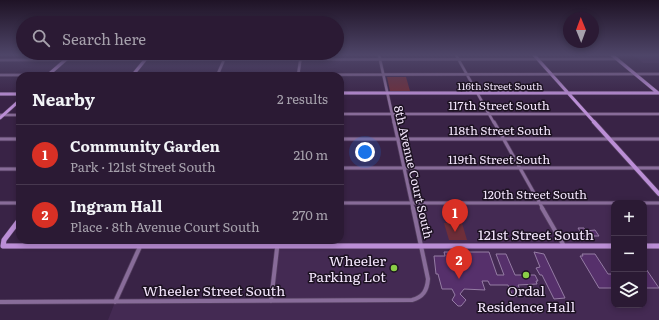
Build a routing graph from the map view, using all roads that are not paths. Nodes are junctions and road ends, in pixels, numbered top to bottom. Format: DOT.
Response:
graph roads {
  1 [pos="383,70"];
  2 [pos="464,70"];
  3 [pos="548,70"];
  4 [pos="631,70"];
  5 [pos="636,74"];
  6 [pos="659,74"];
  7 [pos="0,75"];
  8 [pos="16,75"];
  9 [pos="344,75"];
  10 [pos="384,75"];
  11 [pos="467,75"];
  12 [pos="552,75"];
  13 [pos="344,93"];
  14 [pos="387,93"];
  15 [pos="477,93"];
  16 [pos="568,93"];
  17 [pos="659,93"];
  18 [pos="0,94"];
  19 [pos="16,94"];
  20 [pos="16,103"];
  21 [pos="344,114"];
  22 [pos="392,114"];
  23 [pos="489,114"];
  24 [pos="587,114"];
  25 [pos="659,114"];
  26 [pos="2,115"];
  27 [pos="16,115"];
  28 [pos="0,118"];
  29 [pos="0,139"];
  30 [pos="16,139"];
  31 [pos="344,139"];
  32 [pos="398,139"];
  33 [pos="503,139"];
  34 [pos="609,139"];
  35 [pos="659,139"];
  36 [pos="344,168"];
  37 [pos="404,168"];
  38 [pos="520,168"];
  39 [pos="636,168"];
  40 [pos="659,168"];
  41 [pos="0,169"];
  42 [pos="16,169"];
  43 [pos="659,194"];
  44 [pos="16,202"];
  45 [pos="0,203"];
  46 [pos="344,203"];
  47 [pos="412,203"];
  48 [pos="539,203"];
  49 [pos="659,203"];
  50 [pos="16,225"];
  51 [pos="140,246"];
  52 [pos="278,246"];
  53 [pos="422,246"];
  54 [pos="564,246"];
  55 [pos="611,246"];
  56 [pos="647,246"];
  57 [pos="659,246"];
  58 [pos="425,293"];
  59 [pos="271,301"];
  60 [pos="0,302"];
  61 [pos="116,302"];
  1 -- 10 [label="street, 8th Avenue Court South"];
  2 -- 11 [label="street"];
  3 -- 12 [label="street"];
  4 -- 5 [label="street"];
  5 -- 6 [label="street"];
  5 -- 12 [label="street"];
  5 -- 17 [label="street"];
  7 -- 8 [label="street"];
  9 -- 10 [label="street"];
  10 -- 11 [label="street"];
  10 -- 14 [label="street, 8th Avenue Court South"];
  11 -- 12 [label="street"];
  11 -- 15 [label="street"];
  12 -- 16 [label="street"];
  13 -- 14 [label="street, 116th Street South"];
  14 -- 15 [label="street, 116th Street South"];
  14 -- 22 [label="street, 8th Avenue Court South"];
  15 -- 16 [label="street, 116th Street South"];
  15 -- 23 [label="street"];
  16 -- 17 [label="street, 116th Street South"];
  16 -- 24 [label="street"];
  18 -- 19 [label="street"];
  20 -- 26 [label="street"];
  21 -- 22 [label="street, 117th Street South"];
  22 -- 23 [label="street, 117th Street South"];
  22 -- 32 [label="street, 8th Avenue Court South"];
  23 -- 24 [label="street, 117th Street South"];
  23 -- 33 [label="street"];
  24 -- 25 [label="street, 117th Street South"];
  24 -- 34 [label="street"];
  26 -- 27 [label="street"];
  26 -- 28 [label="street"];
  29 -- 30 [label="street"];
  31 -- 32 [label="street, 118th Street South"];
  32 -- 33 [label="street, 118th Street South"];
  32 -- 37 [label="street, 8th Avenue Court South"];
  33 -- 34 [label="street, 118th Street South"];
  33 -- 38 [label="street"];
  34 -- 35 [label="street, 118th Street South"];
  34 -- 39 [label="street"];
  36 -- 37 [label="street, 119th Street South"];
  37 -- 38 [label="street, 119th Street South"];
  37 -- 47 [label="street, 8th Avenue Court South"];
  38 -- 39 [label="street, 119th Street South"];
  38 -- 48 [label="street"];
  39 -- 40 [label="street, 119th Street South"];
  39 -- 43 [label="street"];
  41 -- 42 [label="street"];
  44 -- 45 [label="street"];
  46 -- 47 [label="street, 120th Street South"];
  47 -- 48 [label="street, 120th Street South"];
  47 -- 53 [label="street, 8th Avenue Court South"];
  48 -- 49 [label="street, 120th Street South"];
  48 -- 54 [label="street"];
  50 -- 51 [label="street, 121st Street South"];
  51 -- 52 [label="street, 121st Street South"];
  51 -- 61 [label="street"];
  52 -- 53 [label="street, 121st Street South"];
  52 -- 59 [label="street"];
  53 -- 54 [label="street, 121st Street South"];
  53 -- 58 [label="street, 8th Avenue Court South"];
  54 -- 55 [label="street, 121st Street South"];
  56 -- 57 [label="street"];
  58 -- 59 [label="street, Wheeler Street South"];
  59 -- 61 [label="street, Wheeler Street South"];
  60 -- 61 [label="street, Wheeler Street South"];
}
